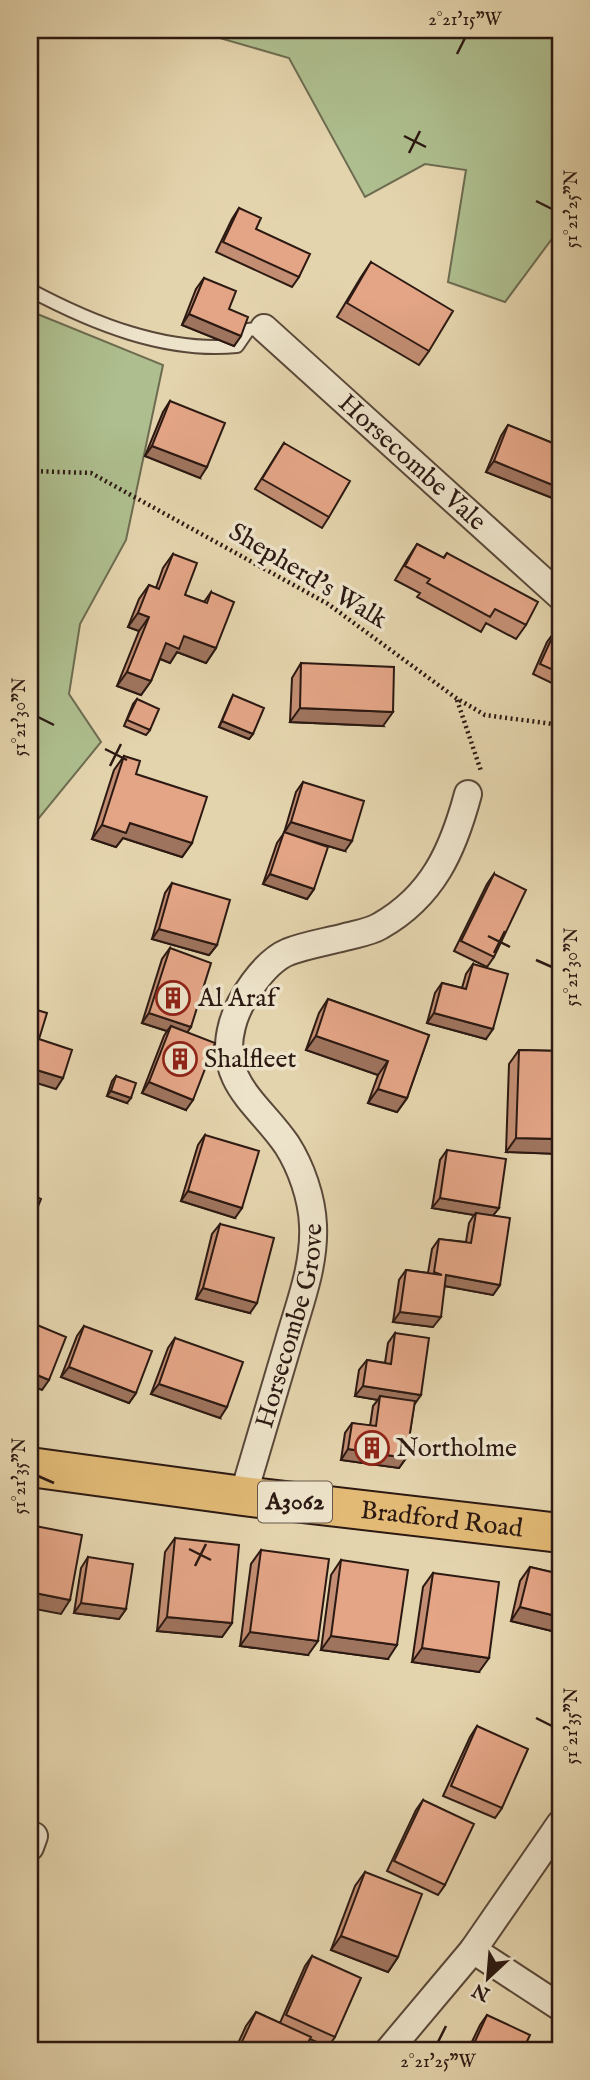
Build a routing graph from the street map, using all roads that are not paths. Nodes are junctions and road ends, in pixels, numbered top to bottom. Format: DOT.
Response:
graph roads {
  1 [pos="30,290"];
  2 [pos="264,328"];
  3 [pos="560,596"];
  4 [pos="468,794"];
  5 [pos="30,1467"];
  6 [pos="243,1496"];
  7 [pos="560,1533"];
  8 [pos="560,1824"];
  9 [pos="473,1950"];
  10 [pos="560,2007"];
  11 [pos="389,2050"];
  1 -- 2 [label="lane"];
  2 -- 3 [label="street, Horsecombe Vale"];
  4 -- 6 [label="street, Horsecombe Grove"];
  5 -- 6 [label="main road, Bradford Road / A3062"];
  6 -- 7 [label="main road, Bradford Road / A3062"];
  8 -- 9 [label="street"];
  9 -- 10 [label="street"];
  9 -- 11 [label="street"];
}
